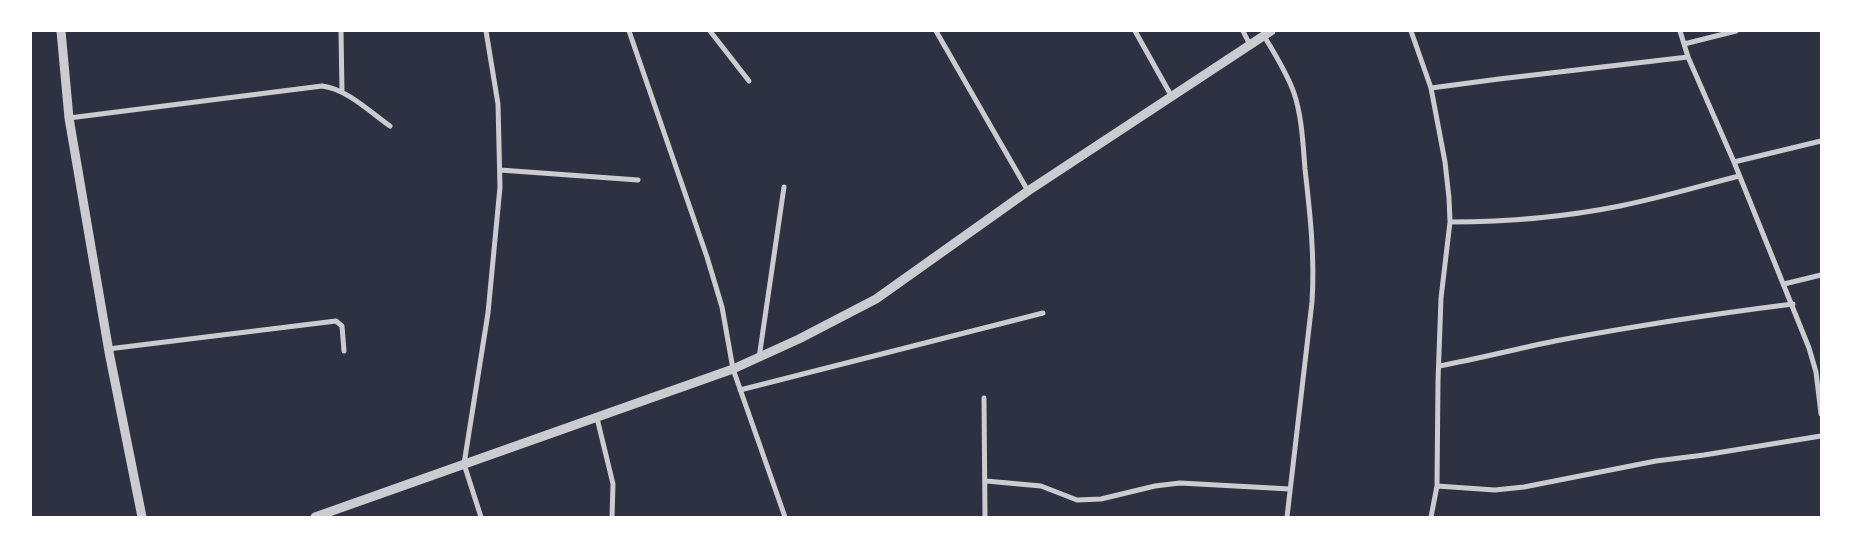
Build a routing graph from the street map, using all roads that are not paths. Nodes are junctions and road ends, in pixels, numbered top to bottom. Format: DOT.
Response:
graph roads {
  1 [pos="61,31"];
  2 [pos="341,31"];
  3 [pos="486,31"];
  4 [pos="629,31"];
  5 [pos="710,31"];
  6 [pos="936,31"];
  7 [pos="1135,31"];
  8 [pos="1243,31"];
  9 [pos="1411,31"];
  10 [pos="1680,31"];
  11 [pos="1736,31"];
  12 [pos="1267,34"];
  13 [pos="1684,44"];
  14 [pos="1250,45"];
  15 [pos="1688,57"];
  16 [pos="749,81"];
  17 [pos="1431,88"];
  18 [pos="342,92"];
  19 [pos="1172,97"];
  20 [pos="69,118"];
  21 [pos="390,126"];
  22 [pos="1821,141"];
  23 [pos="1734,162"];
  24 [pos="500,170"];
  25 [pos="1739,176"];
  26 [pos="638,180"];
  27 [pos="784,187"];
  28 [pos="1028,191"];
  29 [pos="1450,222"];
  30 [pos="1821,274"];
  31 [pos="1784,284"];
  32 [pos="1793,304"];
  33 [pos="1043,313"];
  34 [pos="108,349"];
  35 [pos="344,351"];
  36 [pos="759,358"];
  37 [pos="1438,366"];
  38 [pos="733,369"];
  39 [pos="1818,371"];
  40 [pos="740,390"];
  41 [pos="984,398"];
  42 [pos="1821,414"];
  43 [pos="597,418"];
  44 [pos="1821,436"];
  45 [pos="464,464"];
  46 [pos="986,480"];
  47 [pos="1437,486"];
  48 [pos="1290,489"];
  49 [pos="142,517"];
  50 [pos="315,517"];
  51 [pos="481,517"];
  52 [pos="612,517"];
  53 [pos="785,517"];
  54 [pos="985,517"];
  55 [pos="1287,517"];
  56 [pos="1431,517"];
  1 -- 20 [label="street"];
  2 -- 18 [label="street"];
  3 -- 24 [label="street"];
  4 -- 38 [label="street"];
  5 -- 16 [label="street"];
  6 -- 28 [label="street"];
  7 -- 19 [label="street"];
  8 -- 14 [label="street"];
  9 -- 17 [label="street"];
  10 -- 13 [label="street"];
  11 -- 13 [label="street"];
  12 -- 14 [label="street"];
  12 -- 48 [label="street"];
  13 -- 15 [label="street"];
  14 -- 19 [label="street"];
  15 -- 17 [label="street"];
  15 -- 23 [label="street"];
  17 -- 29 [label="street"];
  18 -- 20 [label="street"];
  18 -- 21 [label="street"];
  19 -- 28 [label="street"];
  20 -- 34 [label="street"];
  22 -- 23 [label="street"];
  23 -- 25 [label="street"];
  24 -- 26 [label="street"];
  24 -- 45 [label="street"];
  25 -- 29 [label="street"];
  25 -- 31 [label="street"];
  27 -- 36 [label="street"];
  28 -- 36 [label="street"];
  29 -- 37 [label="street"];
  30 -- 31 [label="street"];
  31 -- 32 [label="street"];
  32 -- 37 [label="street"];
  32 -- 39 [label="street"];
  33 -- 40 [label="street"];
  34 -- 35 [label="street"];
  34 -- 49 [label="street"];
  36 -- 38 [label="street"];
  37 -- 47 [label="street"];
  38 -- 40 [label="street"];
  38 -- 43 [label="street"];
  39 -- 42 [label="street"];
  40 -- 53 [label="street"];
  41 -- 46 [label="street"];
  43 -- 45 [label="street"];
  43 -- 52 [label="street"];
  44 -- 47 [label="street"];
  45 -- 50 [label="street"];
  45 -- 51 [label="street"];
  46 -- 48 [label="street"];
  46 -- 54 [label="street"];
  47 -- 56 [label="street"];
  48 -- 55 [label="street"];
}
